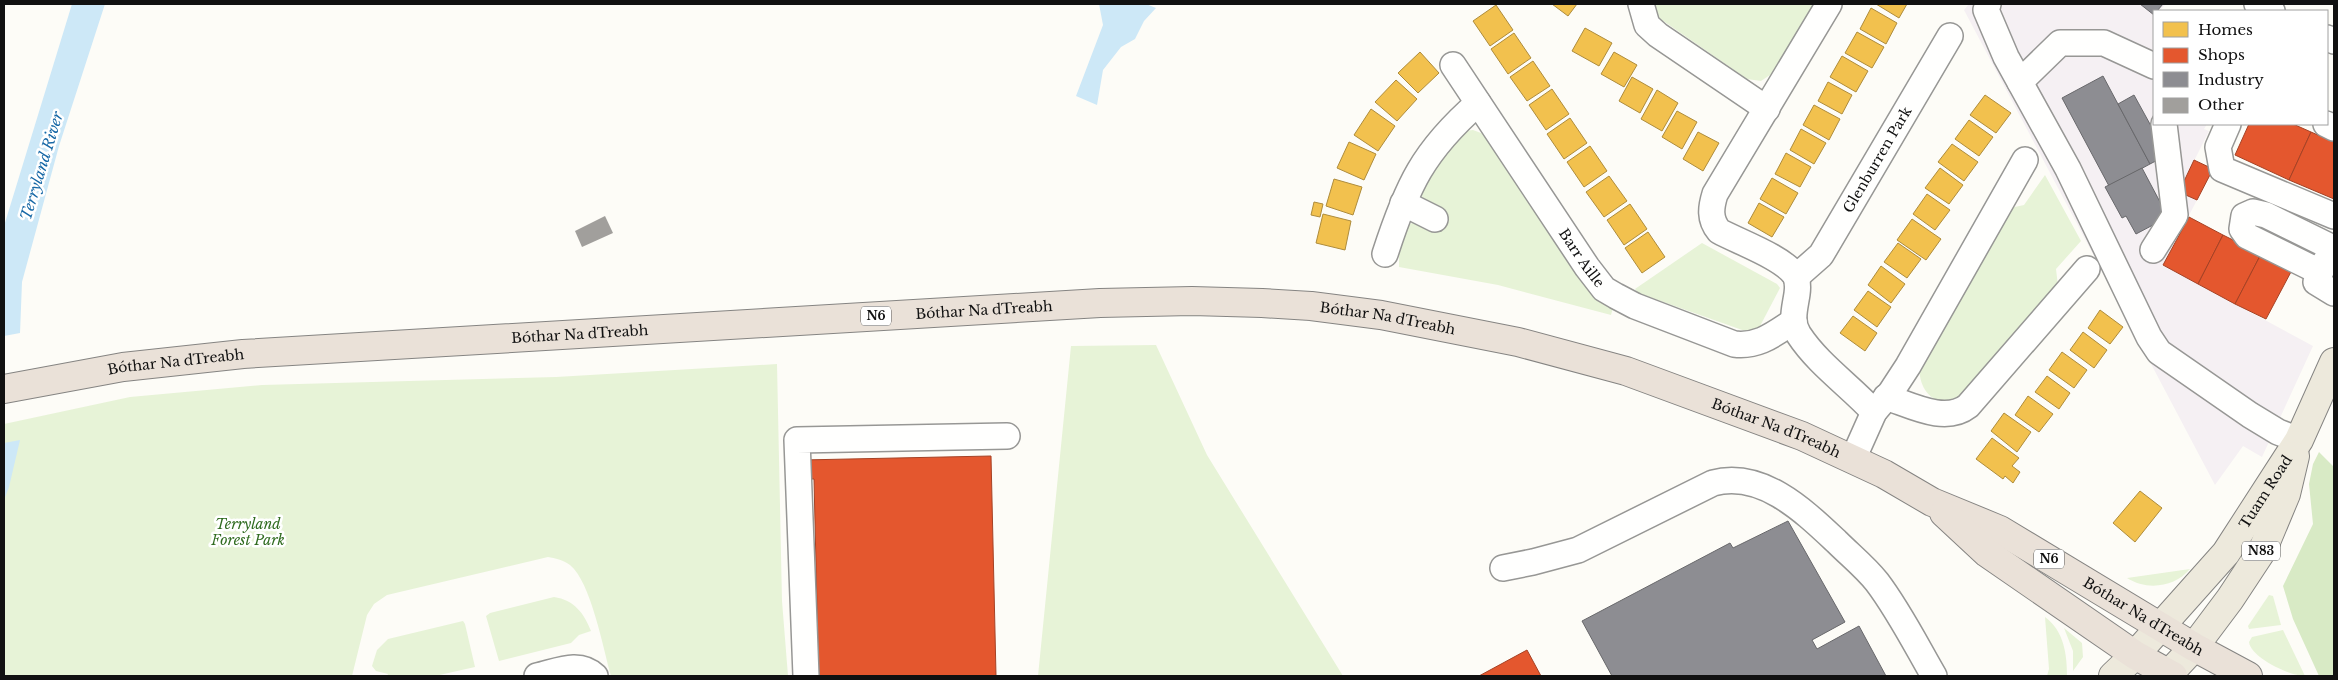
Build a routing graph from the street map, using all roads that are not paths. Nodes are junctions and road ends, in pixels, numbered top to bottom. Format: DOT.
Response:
graph roads {
  1 [pos="1641,4"];
  2 [pos="1829,4"];
  3 [pos="1988,4"];
  4 [pos="2257,4"];
  5 [pos="2270,10"];
  6 [pos="1950,36"];
  7 [pos="1453,65"];
  8 [pos="2153,66"];
  9 [pos="2020,82"];
  10 [pos="1478,103"];
  11 [pos="1767,109"];
  12 [pos="2164,125"];
  13 [pos="2228,125"];
  14 [pos="2025,160"];
  15 [pos="1403,203"];
  16 [pos="2334,216"];
  17 [pos="1435,219"];
  18 [pos="2333,243"];
  19 [pos="2153,250"];
  20 [pos="1386,254"];
  21 [pos="2088,269"];
  22 [pos="2320,272"];
  23 [pos="1796,277"];
  24 [pos="2334,293"];
  25 [pos="1794,322"];
  26 [pos="2334,362"];
  27 [pos="4,389"];
  28 [pos="1880,404"];
  29 [pos="1007,436"];
  30 [pos="2299,440"];
  31 [pos="1853,459"];
  32 [pos="1932,502"];
  33 [pos="1503,568"];
  34 [pos="2161,627"];
  35 [pos="2194,647"];
  36 [pos="2135,655"];
  37 [pos="536,676"];
  38 [pos="596,676"];
  39 [pos="806,676"];
  40 [pos="1934,676"];
  41 [pos="2113,676"];
  42 [pos="2170,676"];
  43 [pos="2248,676"];
  1 -- 11 [label="street"];
  2 -- 11 [label="street"];
  3 -- 9 [label="street"];
  4 -- 5 [label="street"];
  6 -- 23 [label="street, Glenburren Park"];
  7 -- 10 [label="street, Barr Aille"];
  8 -- 9 [label="street"];
  9 -- 30 [label="street"];
  10 -- 15 [label="street"];
  10 -- 25 [label="street, Barr Aille"];
  11 -- 23 [label="street"];
  12 -- 19 [label="street"];
  13 -- 16 [label="street"];
  14 -- 28 [label="street"];
  15 -- 17 [label="street"];
  15 -- 20 [label="street"];
  18 -- 22 [label="street"];
  18 -- 22 [label="street"];
  21 -- 28 [label="street"];
  22 -- 24 [label="street"];
  23 -- 25 [label="street"];
  25 -- 28 [label="street"];
  26 -- 30 [label="main road, Tuam Road / N83"];
  27 -- 31 [label="highway, Bóthar Na dTreabh / N6"];
  28 -- 31 [label="street"];
  29 -- 39 [label="street"];
  30 -- 34 [label="main road, Tuam Road / N83"];
  30 -- 35 [label="main road, Tuam Road / N83"];
  31 -- 32 [label="highway, Bóthar Na dTreabh / N6"];
  32 -- 34 [label="highway, Bóthar Na dTreabh / N6"];
  32 -- 36 [label="highway, Bóthar Na dTreabh / N6"];
  33 -- 40 [label="street"];
  34 -- 35 [label="highway, Bóthar Na dTreabh / N6"];
  34 -- 36 [label="main road, Tuam Road / N83"];
  35 -- 42 [label="main road, Tuam Road / N83"];
  35 -- 43 [label="highway, Bóthar Na dTreabh / N6"];
  36 -- 41 [label="main road, Tuam Road"];
  36 -- 42 [label="highway, Bóthar Na dTreabh / N6"];
  37 -- 38 [label="street"];
}
